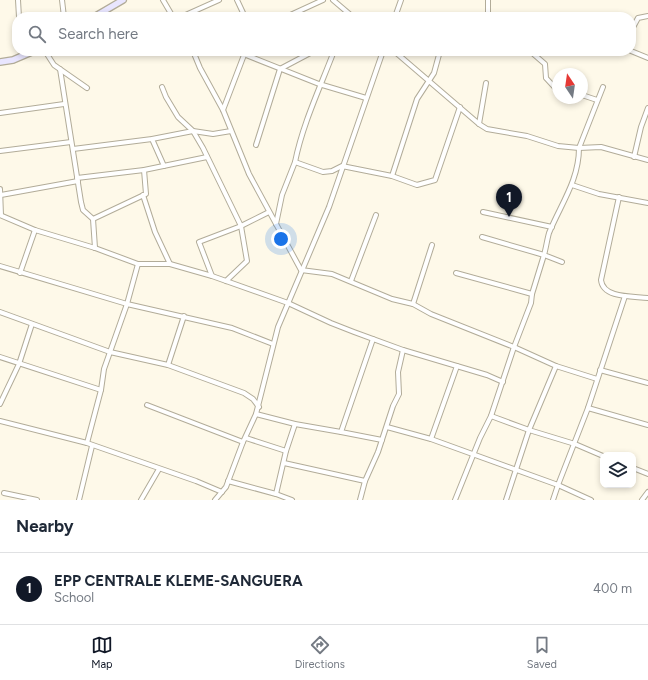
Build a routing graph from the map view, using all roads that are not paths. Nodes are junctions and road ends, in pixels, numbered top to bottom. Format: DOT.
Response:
graph roads {
  1 [pos="18,0"];
  2 [pos="62,0"];
  3 [pos="123,0"];
  4 [pos="163,0"];
  5 [pos="219,0"];
  6 [pos="237,0"];
  7 [pos="323,0"];
  8 [pos="334,0"];
  9 [pos="401,0"];
  10 [pos="488,0"];
  11 [pos="19,12"];
  12 [pos="63,12"];
  13 [pos="103,12"];
  14 [pos="170,12"];
  15 [pos="192,12"];
  16 [pos="243,12"];
  17 [pos="297,12"];
  18 [pos="347,12"];
  19 [pos="397,12"];
  20 [pos="489,12"];
  21 [pos="648,16"];
  22 [pos="636,22"];
  23 [pos="636,53"];
  24 [pos="16,56"];
  25 [pos="49,56"];
  26 [pos="195,56"];
  27 [pos="243,56"];
  28 [pos="249,56"];
  29 [pos="305,56"];
  30 [pos="332,56"];
  31 [pos="381,56"];
  32 [pos="400,56"];
  33 [pos="439,56"];
  34 [pos="536,56"];
  35 [pos="648,58"];
  36 [pos="0,62"];
  37 [pos="60,69"];
  38 [pos="280,69"];
  39 [pos="427,80"];
  40 [pos="319,84"];
  41 [pos="486,84"];
  42 [pos="552,84"];
  43 [pos="162,87"];
  44 [pos="603,87"];
  45 [pos="87,88"];
  46 [pos="588,97"];
  47 [pos="366,98"];
  48 [pos="597,100"];
  49 [pos="64,104"];
  50 [pos="460,107"];
  51 [pos="648,108"];
  52 [pos="223,110"];
  53 [pos="0,113"];
  54 [pos="479,124"];
  55 [pos="193,131"];
  56 [pos="231,131"];
  57 [pos="152,140"];
  58 [pos="71,142"];
  59 [pos="256,145"];
  60 [pos="579,148"];
  61 [pos="73,149"];
  62 [pos="0,151"];
  63 [pos="207,157"];
  64 [pos="634,157"];
  65 [pos="648,160"];
  66 [pos="295,162"];
  67 [pos="164,166"];
  68 [pos="342,166"];
  69 [pos="144,170"];
  70 [pos="392,176"];
  71 [pos="78,180"];
  72 [pos="572,185"];
  73 [pos="0,189"];
  74 [pos="1,195"];
  75 [pos="143,195"];
  76 [pos="619,197"];
  77 [pos="648,203"];
  78 [pos="269,212"];
  79 [pos="483,212"];
  80 [pos="1,215"];
  81 [pos="376,215"];
  82 [pos="93,219"];
  83 [pos="276,225"];
  84 [pos="241,226"];
  85 [pos="552,227"];
  86 [pos="35,230"];
  87 [pos="482,236"];
  88 [pos="432,245"];
  89 [pos="94,248"];
  90 [pos="544,254"];
  91 [pos="562,262"];
  92 [pos="138,264"];
  93 [pos="170,264"];
  94 [pos="0,266"];
  95 [pos="301,270"];
  96 [pos="20,273"];
  97 [pos="456,273"];
  98 [pos="212,276"];
  99 [pos="226,281"];
  100 [pos="351,281"];
  101 [pos="532,294"];
  102 [pos="625,296"];
  103 [pos="648,298"];
  104 [pos="288,303"];
  105 [pos="127,304"];
  106 [pos="413,304"];
  107 [pos="0,312"];
  108 [pos="184,316"];
  109 [pos="32,324"];
  110 [pos="373,339"];
  111 [pos="272,344"];
  112 [pos="514,347"];
  113 [pos="403,350"];
  114 [pos="110,352"];
  115 [pos="0,357"];
  116 [pos="19,364"];
  117 [pos="168,365"];
  118 [pos="457,366"];
  119 [pos="556,366"];
  120 [pos="600,370"];
  121 [pos="597,379"];
  122 [pos="503,382"];
  123 [pos="648,383"];
  124 [pos="101,390"];
  125 [pos="0,404"];
  126 [pos="147,406"];
  127 [pos="259,407"];
  128 [pos="588,408"];
  129 [pos="256,414"];
  130 [pos="491,416"];
  131 [pos="0,421"];
  132 [pos="295,424"];
  133 [pos="648,425"];
  134 [pos="387,427"];
  135 [pos="529,430"];
  136 [pos="341,432"];
  137 [pos="246,438"];
  138 [pos="431,439"];
  139 [pos="382,440"];
  140 [pos="243,442"];
  141 [pos="87,443"];
  142 [pos="575,444"];
  143 [pos="92,446"];
  144 [pos="286,451"];
  145 [pos="473,455"];
  146 [pos="600,455"];
  147 [pos="284,463"];
  148 [pos="159,469"];
  149 [pos="516,469"];
  150 [pos="636,469"];
  151 [pos="648,474"];
  152 [pos="228,481"];
  153 [pos="365,481"];
  154 [pos="558,485"];
  155 [pos="222,492"];
  156 [pos="648,492"];
  157 [pos="4,493"];
  158 [pos="276,494"];
  159 [pos="216,499"];
  160 [pos="37,500"];
  161 [pos="79,500"];
  162 [pos="141,500"];
  163 [pos="223,500"];
  164 [pos="292,500"];
  165 [pos="360,500"];
  166 [pos="455,500"];
  167 [pos="506,500"];
  168 [pos="553,500"];
  169 [pos="591,500"];
  170 [pos="642,500"];
  1 -- 11 [label="street"];
  2 -- 12 [label="street"];
  3 -- 13 [label="street"];
  4 -- 14 [label="street"];
  5 -- 15 [label="street"];
  6 -- 16 [label="street"];
  7 -- 17 [label="street"];
  8 -- 18 [label="street"];
  9 -- 19 [label="street"];
  10 -- 20 [label="street"];
  21 -- 22 [label="street"];
  23 -- 35 [label="street"];
  24 -- 36 [label="street"];
  25 -- 37 [label="street"];
  26 -- 52 [label="street"];
  27 -- 52 [label="street"];
  28 -- 38 [label="street"];
  29 -- 38 [label="street"];
  30 -- 40 [label="street"];
  31 -- 47 [label="street"];
  32 -- 39 [label="street"];
  33 -- 39 [label="street"];
  34 -- 42 [label="street"];
  37 -- 45 [label="street"];
  37 -- 49 [label="street"];
  38 -- 40 [label="street"];
  38 -- 59 [label="street"];
  39 -- 50 [label="street"];
  39 -- 70 [label="street"];
  40 -- 47 [label="street"];
  40 -- 66 [label="street"];
  41 -- 54 [label="street"];
  43 -- 55 [label="street"];
  44 -- 48 [label="street"];
  46 -- 48 [label="street"];
  47 -- 68 [label="street"];
  48 -- 60 [label="street"];
  49 -- 53 [label="street"];
  49 -- 58 [label="street"];
  50 -- 54 [label="street"];
  50 -- 70 [label="street"];
  51 -- 64 [label="street"];
  52 -- 56 [label="street"];
  54 -- 60 [label="street"];
  55 -- 56 [label="street"];
  55 -- 57 [label="street"];
  55 -- 63 [label="street"];
  56 -- 78 [label="street"];
  57 -- 61 [label="street"];
  57 -- 67 [label="street"];
  58 -- 61 [label="street"];
  58 -- 62 [label="street"];
  60 -- 64 [label="street"];
  60 -- 72 [label="street"];
  61 -- 71 [label="street"];
  63 -- 67 [label="street"];
  63 -- 84 [label="street"];
  64 -- 65 [label="street"];
  66 -- 68 [label="street"];
  66 -- 83 [label="street"];
  67 -- 69 [label="street"];
  68 -- 70 [label="street"];
  68 -- 95 [label="street"];
  69 -- 71 [label="street"];
  69 -- 75 [label="street"];
  71 -- 74 [label="street"];
  71 -- 82 [label="street"];
  72 -- 76 [label="street"];
  72 -- 85 [label="street"];
  73 -- 74 [label="street"];
  74 -- 80 [label="street"];
  75 -- 82 [label="street"];
  75 -- 93 [label="street"];
  76 -- 77 [label="street"];
  76 -- 102 [label="street"];
  78 -- 83 [label="street"];
  78 -- 84 [label="street"];
  79 -- 85 [label="street"];
  80 -- 86 [label="street"];
  81 -- 100 [label="street"];
  82 -- 89 [label="street"];
  83 -- 95 [label="street"];
  84 -- 98 [label="street"];
  84 -- 99 [label="street"];
  85 -- 90 [label="street"];
  86 -- 89 [label="street"];
  86 -- 96 [label="street"];
  87 -- 90 [label="street"];
  88 -- 106 [label="street"];
  89 -- 92 [label="street"];
  90 -- 91 [label="street"];
  90 -- 101 [label="street"];
  92 -- 93 [label="street"];
  92 -- 105 [label="street"];
  93 -- 98 [label="street"];
  94 -- 96 [label="street"];
  95 -- 100 [label="street"];
  95 -- 104 [label="street"];
  96 -- 105 [label="street"];
  97 -- 101 [label="street"];
  98 -- 99 [label="street"];
  99 -- 104 [label="street"];
  100 -- 106 [label="street"];
  101 -- 112 [label="street"];
  102 -- 103 [label="street"];
  102 -- 120 [label="street"];
  104 -- 110 [label="street"];
  104 -- 111 [label="street"];
  105 -- 108 [label="street"];
  105 -- 114 [label="street"];
  106 -- 112 [label="street"];
  107 -- 109 [label="street"];
  108 -- 111 [label="street"];
  108 -- 117 [label="street"];
  109 -- 114 [label="street"];
  109 -- 116 [label="street"];
  110 -- 113 [label="street"];
  110 -- 136 [label="street"];
  111 -- 127 [label="street"];
  112 -- 119 [label="street"];
  112 -- 122 [label="street"];
  113 -- 118 [label="street"];
  113 -- 134 [label="street"];
  114 -- 117 [label="street"];
  114 -- 124 [label="street"];
  115 -- 116 [label="street"];
  116 -- 124 [label="street"];
  116 -- 125 [label="street"];
  117 -- 127 [label="street"];
  118 -- 122 [label="street"];
  118 -- 138 [label="street"];
  119 -- 121 [label="street"];
  119 -- 135 [label="street"];
  120 -- 121 [label="street"];
  120 -- 123 [label="street"];
  121 -- 128 [label="street"];
  122 -- 130 [label="street"];
  124 -- 141 [label="street"];
  126 -- 140 [label="street"];
  127 -- 129 [label="street"];
  128 -- 133 [label="street"];
  128 -- 142 [label="street"];
  129 -- 132 [label="street"];
  129 -- 137 [label="street"];
  130 -- 135 [label="street"];
  130 -- 145 [label="street"];
  131 -- 141 [label="street"];
  132 -- 136 [label="street"];
  132 -- 144 [label="street"];
  134 -- 138 [label="street"];
  134 -- 139 [label="street"];
  135 -- 142 [label="street"];
  135 -- 149 [label="street"];
  136 -- 139 [label="street"];
  137 -- 140 [label="street"];
  137 -- 144 [label="street"];
  138 -- 145 [label="street"];
  139 -- 153 [label="street"];
  140 -- 152 [label="street"];
  141 -- 143 [label="street"];
  142 -- 146 [label="street"];
  142 -- 154 [label="street"];
  143 -- 148 [label="street"];
  143 -- 161 [label="street"];
  144 -- 147 [label="street"];
  145 -- 149 [label="street"];
  145 -- 166 [label="street"];
  147 -- 153 [label="street"];
  147 -- 158 [label="street"];
  148 -- 155 [label="street"];
  148 -- 162 [label="street"];
  149 -- 154 [label="street"];
  149 -- 167 [label="street"];
  150 -- 151 [label="street"];
  152 -- 155 [label="street"];
  152 -- 158 [label="street"];
  153 -- 165 [label="street"];
  154 -- 168 [label="street"];
  154 -- 169 [label="street"];
  155 -- 159 [label="street"];
  156 -- 170 [label="street"];
  157 -- 160 [label="street"];
  158 -- 164 [label="street"];
  159 -- 163 [label="street"];
}
